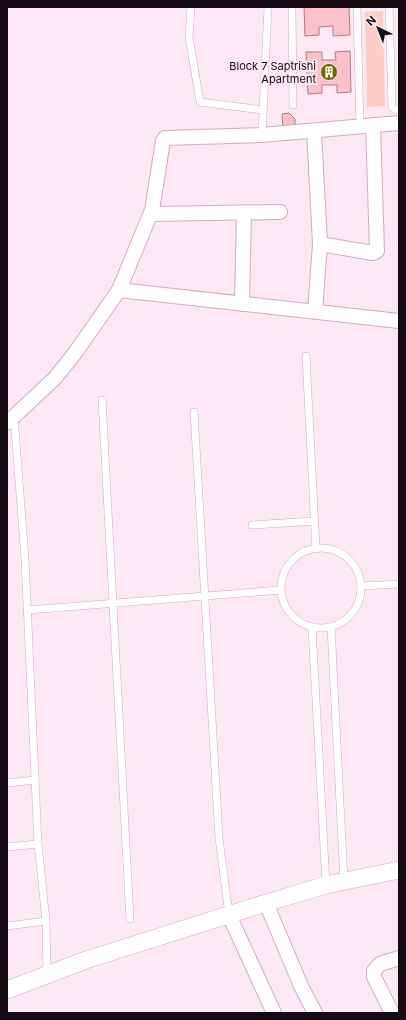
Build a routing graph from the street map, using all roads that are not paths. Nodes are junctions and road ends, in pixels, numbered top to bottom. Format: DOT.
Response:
graph roads {
  1 [pos="191,7"];
  2 [pos="268,7"];
  3 [pos="292,7"];
  4 [pos="357,7"];
  5 [pos="389,7"];
  6 [pos="293,105"];
  7 [pos="263,110"];
  8 [pos="399,110"];
  9 [pos="399,123"];
  10 [pos="366,125"];
  11 [pos="314,131"];
  12 [pos="262,135"];
  13 [pos="280,212"];
  14 [pos="244,213"];
  15 [pos="151,214"];
  16 [pos="320,244"];
  17 [pos="119,290"];
  18 [pos="242,304"];
  19 [pos="315,310"];
  20 [pos="399,321"];
  21 [pos="306,356"];
  22 [pos="102,400"];
  23 [pos="194,412"];
  24 [pos="11,419"];
  25 [pos="315,521"];
  26 [pos="252,525"];
  27 [pos="316,549"];
  28 [pos="399,584"];
  29 [pos="361,586"];
  30 [pos="281,590"];
  31 [pos="205,596"];
  32 [pos="114,602"];
  33 [pos="28,610"];
  34 [pos="312,627"];
  35 [pos="331,627"];
  36 [pos="35,780"];
  37 [pos="7,783"];
  38 [pos="38,844"];
  39 [pos="7,847"];
  40 [pos="399,870"];
  41 [pos="344,881"];
  42 [pos="326,884"];
  43 [pos="266,903"];
  44 [pos="229,915"];
  45 [pos="130,920"];
  46 [pos="46,921"];
  47 [pos="7,926"];
  48 [pos="399,958"];
  49 [pos="47,974"];
  50 [pos="7,990"];
  51 [pos="274,1013"];
  52 [pos="315,1013"];
  53 [pos="392,1013"];
  1 -- 7 [label="lane"];
  2 -- 7 [label="lane"];
  3 -- 6 [label="lane"];
  4 -- 10 [label="lane"];
  5 -- 8 [label="lane"];
  7 -- 12 [label="lane"];
  9 -- 10 [label="street"];
  10 -- 11 [label="street"];
  10 -- 16 [label="street"];
  11 -- 12 [label="street"];
  11 -- 16 [label="street"];
  12 -- 15 [label="street"];
  13 -- 14 [label="street"];
  14 -- 15 [label="street"];
  14 -- 18 [label="street"];
  15 -- 17 [label="street"];
  16 -- 19 [label="street"];
  17 -- 18 [label="street"];
  17 -- 24 [label="street"];
  18 -- 19 [label="street"];
  19 -- 20 [label="street"];
  21 -- 25 [label="lane"];
  22 -- 32 [label="lane"];
  23 -- 31 [label="lane"];
  24 -- 33 [label="lane"];
  25 -- 26 [label="lane"];
  25 -- 27 [label="lane"];
  27 -- 29 [label="lane"];
  27 -- 30 [label="lane"];
  28 -- 29 [label="lane"];
  29 -- 35 [label="lane"];
  30 -- 31 [label="lane"];
  30 -- 34 [label="lane"];
  31 -- 32 [label="lane"];
  31 -- 44 [label="lane"];
  32 -- 33 [label="lane"];
  32 -- 45 [label="lane"];
  33 -- 36 [label="lane"];
  34 -- 35 [label="lane"];
  34 -- 42 [label="lane"];
  35 -- 41 [label="lane"];
  36 -- 37 [label="lane"];
  36 -- 38 [label="lane"];
  38 -- 39 [label="lane"];
  38 -- 46 [label="lane"];
  40 -- 41 [label="street"];
  41 -- 42 [label="street"];
  42 -- 43 [label="street"];
  43 -- 44 [label="street"];
  43 -- 52 [label="street"];
  44 -- 49 [label="street"];
  44 -- 51 [label="street"];
  46 -- 47 [label="lane"];
  46 -- 49 [label="lane"];
  48 -- 53 [label="street"];
  49 -- 50 [label="street"];
}
